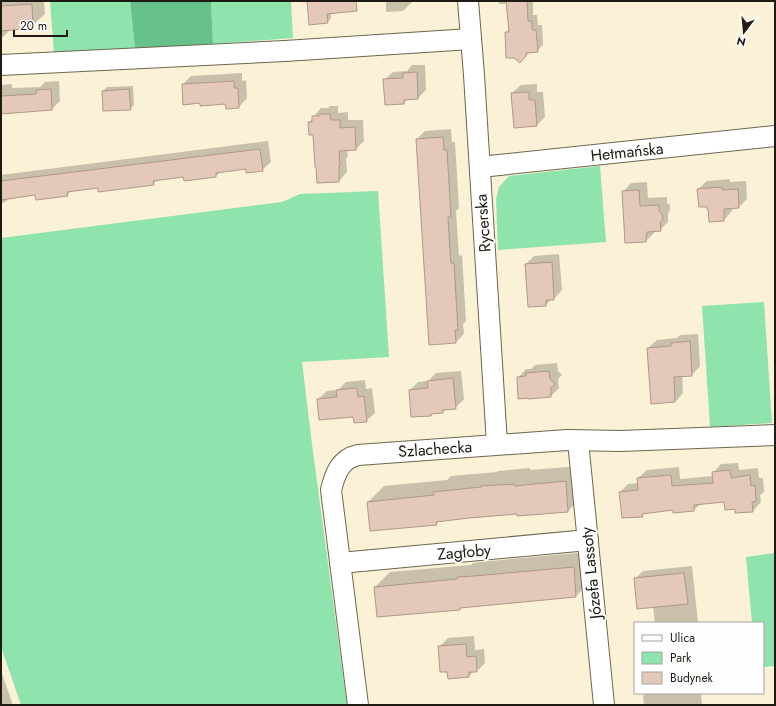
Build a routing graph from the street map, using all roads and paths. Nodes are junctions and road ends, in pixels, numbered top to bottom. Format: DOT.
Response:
graph roads {
  1 [pos="468,1"];
  2 [pos="471,39"];
  3 [pos="1,65"];
  4 [pos="775,136"];
  5 [pos="480,166"];
  6 [pos="775,435"];
  7 [pos="578,441"];
  8 [pos="497,444"];
  9 [pos="588,540"];
  10 [pos="340,563"];
  11 [pos="358,705"];
  12 [pos="604,705"];
  1 -- 2 [label="street, Rycerska"];
  2 -- 3 [label="street"];
  2 -- 5 [label="street, Rycerska"];
  4 -- 5 [label="street, Hetmańska"];
  5 -- 8 [label="street, Rycerska"];
  6 -- 7 [label="street, Szlachecka"];
  7 -- 8 [label="street, Szlachecka"];
  7 -- 9 [label="street, Józefa Lassoty"];
  8 -- 10 [label="street, Szlachecka"];
  9 -- 10 [label="street, Zagłoby"];
  9 -- 12 [label="street, Józefa Lassoty"];
  10 -- 11 [label="street, Szlachecka"];
}
